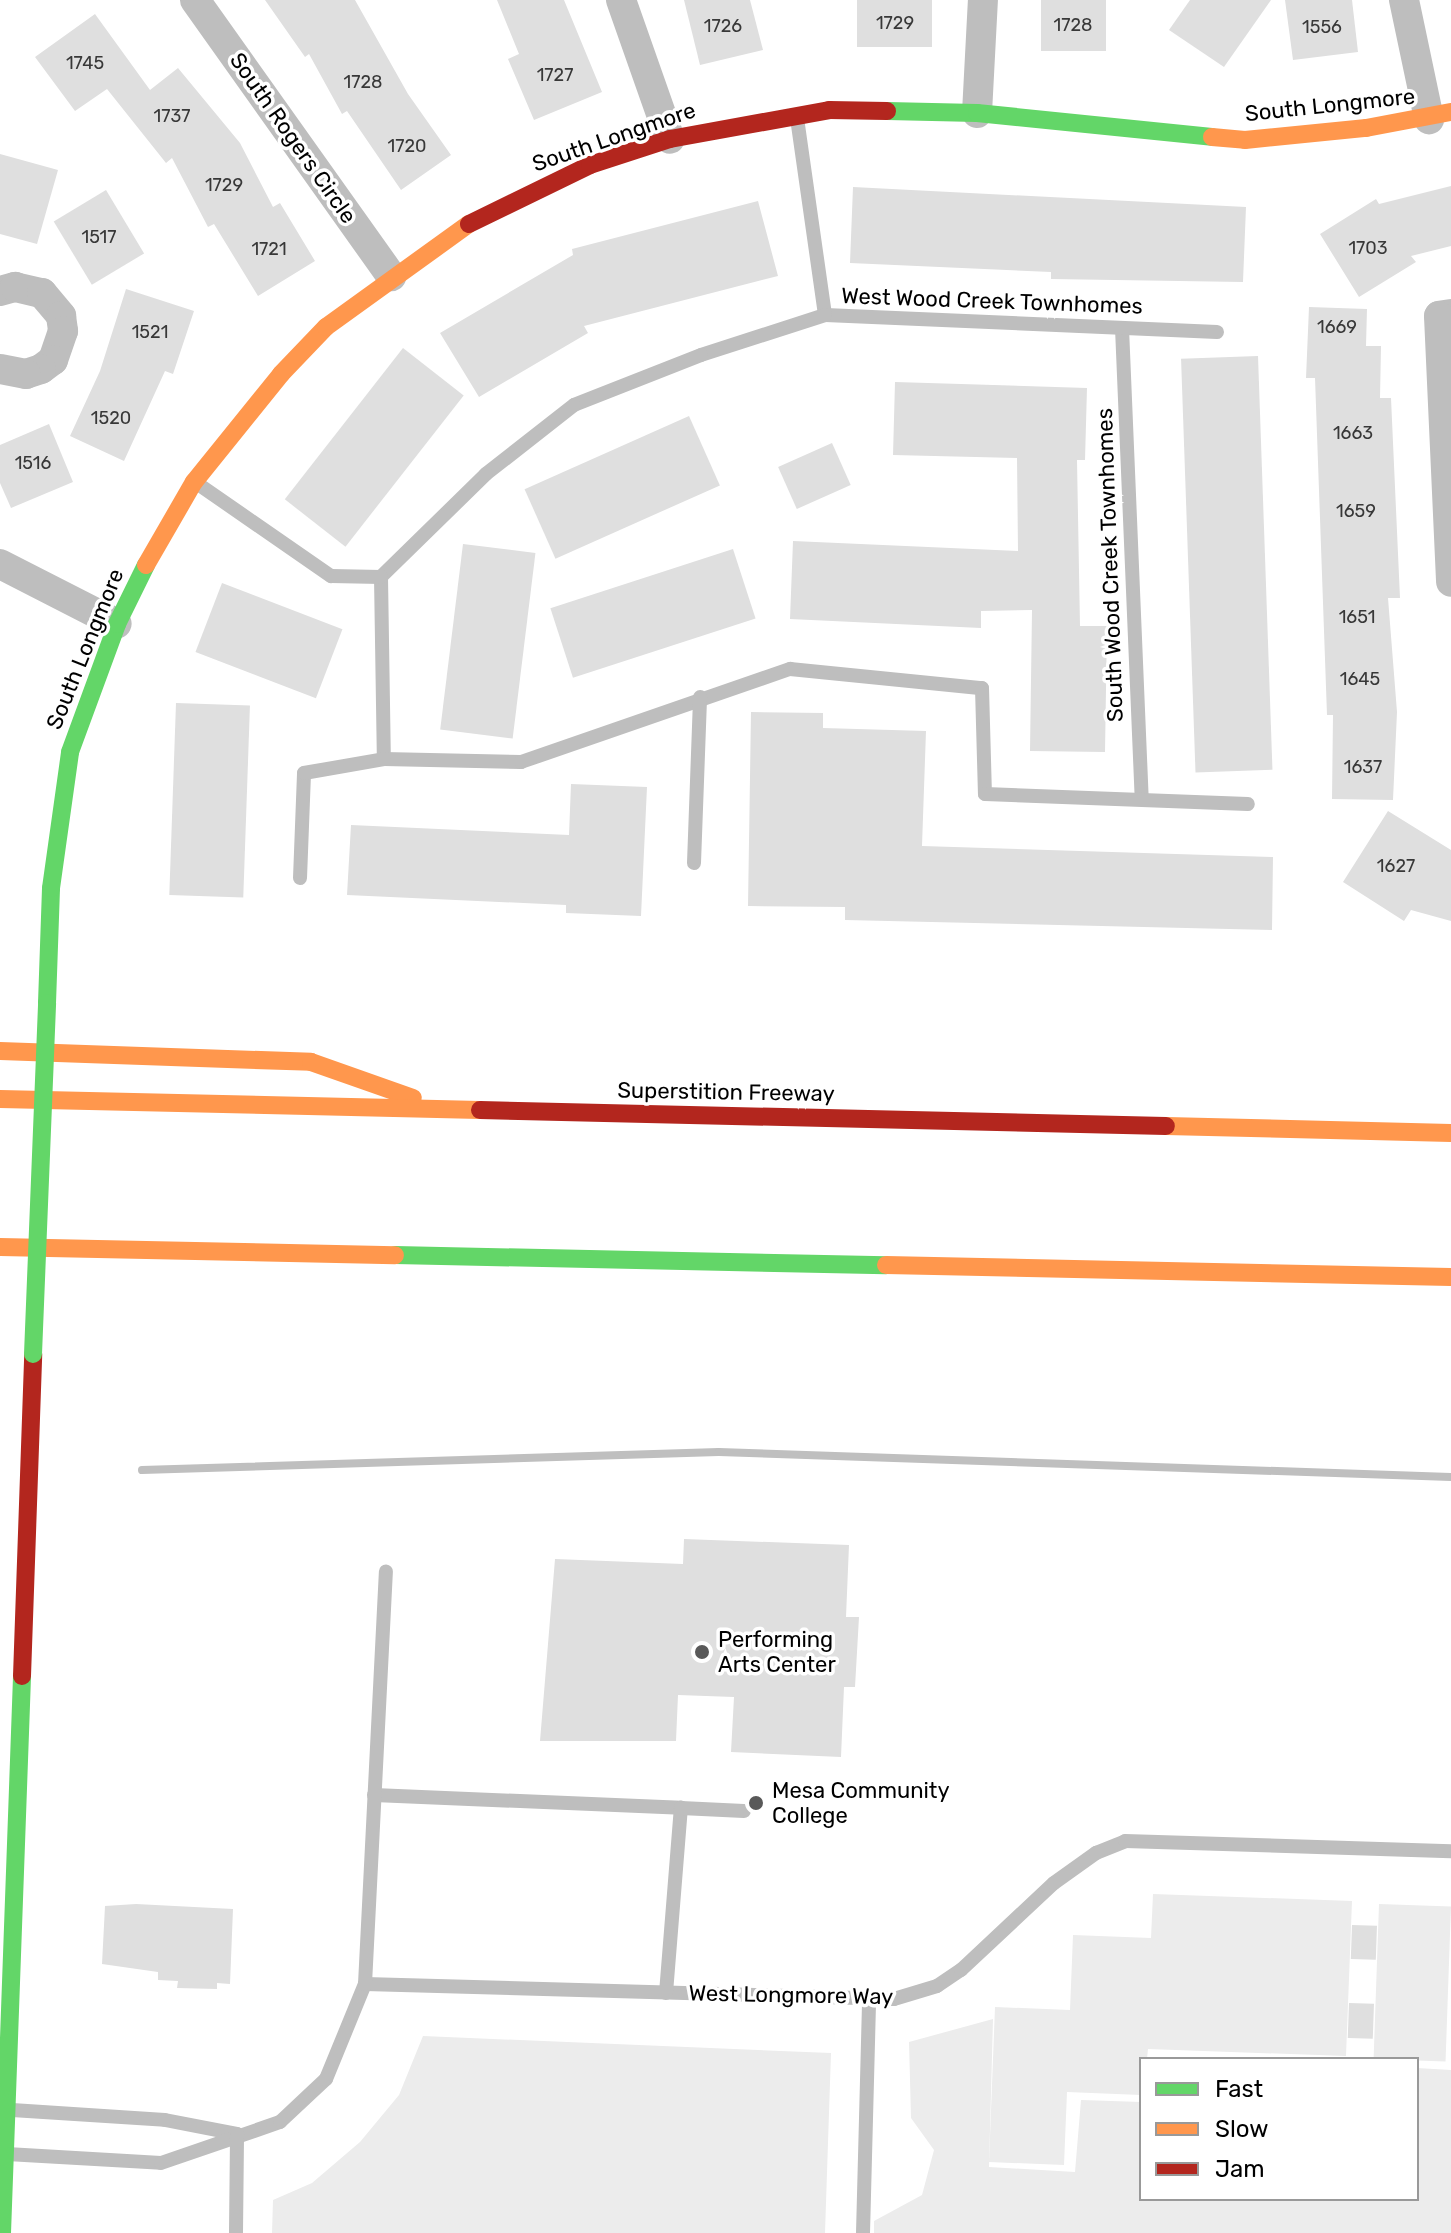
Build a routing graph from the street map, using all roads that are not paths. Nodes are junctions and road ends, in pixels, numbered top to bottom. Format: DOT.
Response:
graph roads {
  1 [pos="195,0"];
  2 [pos="621,0"];
  3 [pos="983,0"];
  4 [pos="1404,0"];
  5 [pos="977,113"];
  6 [pos="796,115"];
  7 [pos="1440,115"];
  8 [pos="670,139"];
  9 [pos="391,276"];
  10 [pos="0,291"];
  11 [pos="825,315"];
  12 [pos="1445,315"];
  13 [pos="1122,328"];
  14 [pos="1217,332"];
  15 [pos="0,369"];
  16 [pos="194,482"];
  17 [pos="0,564"];
  18 [pos="381,577"];
  19 [pos="1451,582"];
  20 [pos="117,624"];
  21 [pos="700,697"];
  22 [pos="384,759"];
  23 [pos="1142,799"];
  24 [pos="1248,804"];
  25 [pos="694,863"];
  26 [pos="300,878"];
  27 [pos="0,1051"];
  28 [pos="0,1099"];
  29 [pos="453,1112"];
  30 [pos="1196,1125"];
  31 [pos="1451,1126"];
  32 [pos="1451,1133"];
  33 [pos="0,1247"];
  34 [pos="415,1258"];
  35 [pos="1204,1268"];
  36 [pos="16,1271"];
  37 [pos="1451,1277"];
  38 [pos="1451,1293"];
  39 [pos="386,1572"];
  40 [pos="374,1795"];
  41 [pos="681,1808"];
  42 [pos="744,1811"];
  43 [pos="1451,1851"];
  44 [pos="365,1984"];
  45 [pos="666,1993"];
  46 [pos="869,2000"];
  47 [pos="3,2109"];
  48 [pos="237,2134"];
  49 [pos="2,2153"];
  50 [pos="2,2233"];
  51 [pos="236,2233"];
  52 [pos="863,2233"];
  1 -- 9 [label="street, South Rogers Circle"];
  2 -- 8 [label="street"];
  3 -- 5 [label="street"];
  4 -- 7 [label="street"];
  5 -- 6 [label="main road, South Longmore"];
  5 -- 7 [label="main road, South Longmore"];
  6 -- 8 [label="main road, South Longmore"];
  6 -- 11 [label="lane"];
  8 -- 9 [label="main road, South Longmore"];
  9 -- 16 [label="main road, South Longmore"];
  10 -- 15 [label="street"];
  11 -- 13 [label="lane, West Wood Creek Townhomes"];
  11 -- 18 [label="lane, West Wood Creek Townhomes"];
  12 -- 19 [label="street"];
  13 -- 14 [label="lane, West Wood Creek Townhomes"];
  13 -- 23 [label="lane, South Wood Creek Townhomes"];
  16 -- 18 [label="lane"];
  16 -- 20 [label="main road, South Longmore"];
  17 -- 20 [label="street"];
  18 -- 22 [label="lane"];
  20 -- 47 [label="main road, South Longmore, bridge"];
  21 -- 22 [label="lane"];
  21 -- 23 [label="lane"];
  21 -- 25 [label="lane"];
  22 -- 26 [label="lane"];
  23 -- 24 [label="lane"];
  27 -- 29 [label="main road"];
  28 -- 29 [label="main road, Superstition Freeway"];
  29 -- 30 [label="main road, Superstition Freeway"];
  30 -- 31 [label="main road"];
  30 -- 32 [label="main road, Superstition Freeway"];
  33 -- 34 [label="main road"];
  34 -- 35 [label="main road"];
  34 -- 36 [label="main road"];
  35 -- 37 [label="main road"];
  35 -- 38 [label="main road"];
  39 -- 40 [label="lane"];
  40 -- 41 [label="lane"];
  40 -- 44 [label="lane"];
  41 -- 42 [label="lane"];
  41 -- 45 [label="lane"];
  43 -- 46 [label="lane, West Longmore Way"];
  44 -- 45 [label="lane, West Longmore Way"];
  44 -- 48 [label="lane"];
  45 -- 46 [label="lane, West Longmore Way"];
  46 -- 52 [label="lane"];
  47 -- 48 [label="lane"];
  47 -- 49 [label="main road, South Longmore"];
  48 -- 49 [label="lane"];
  48 -- 51 [label="lane"];
  49 -- 50 [label="main road, South Longmore"];
}
